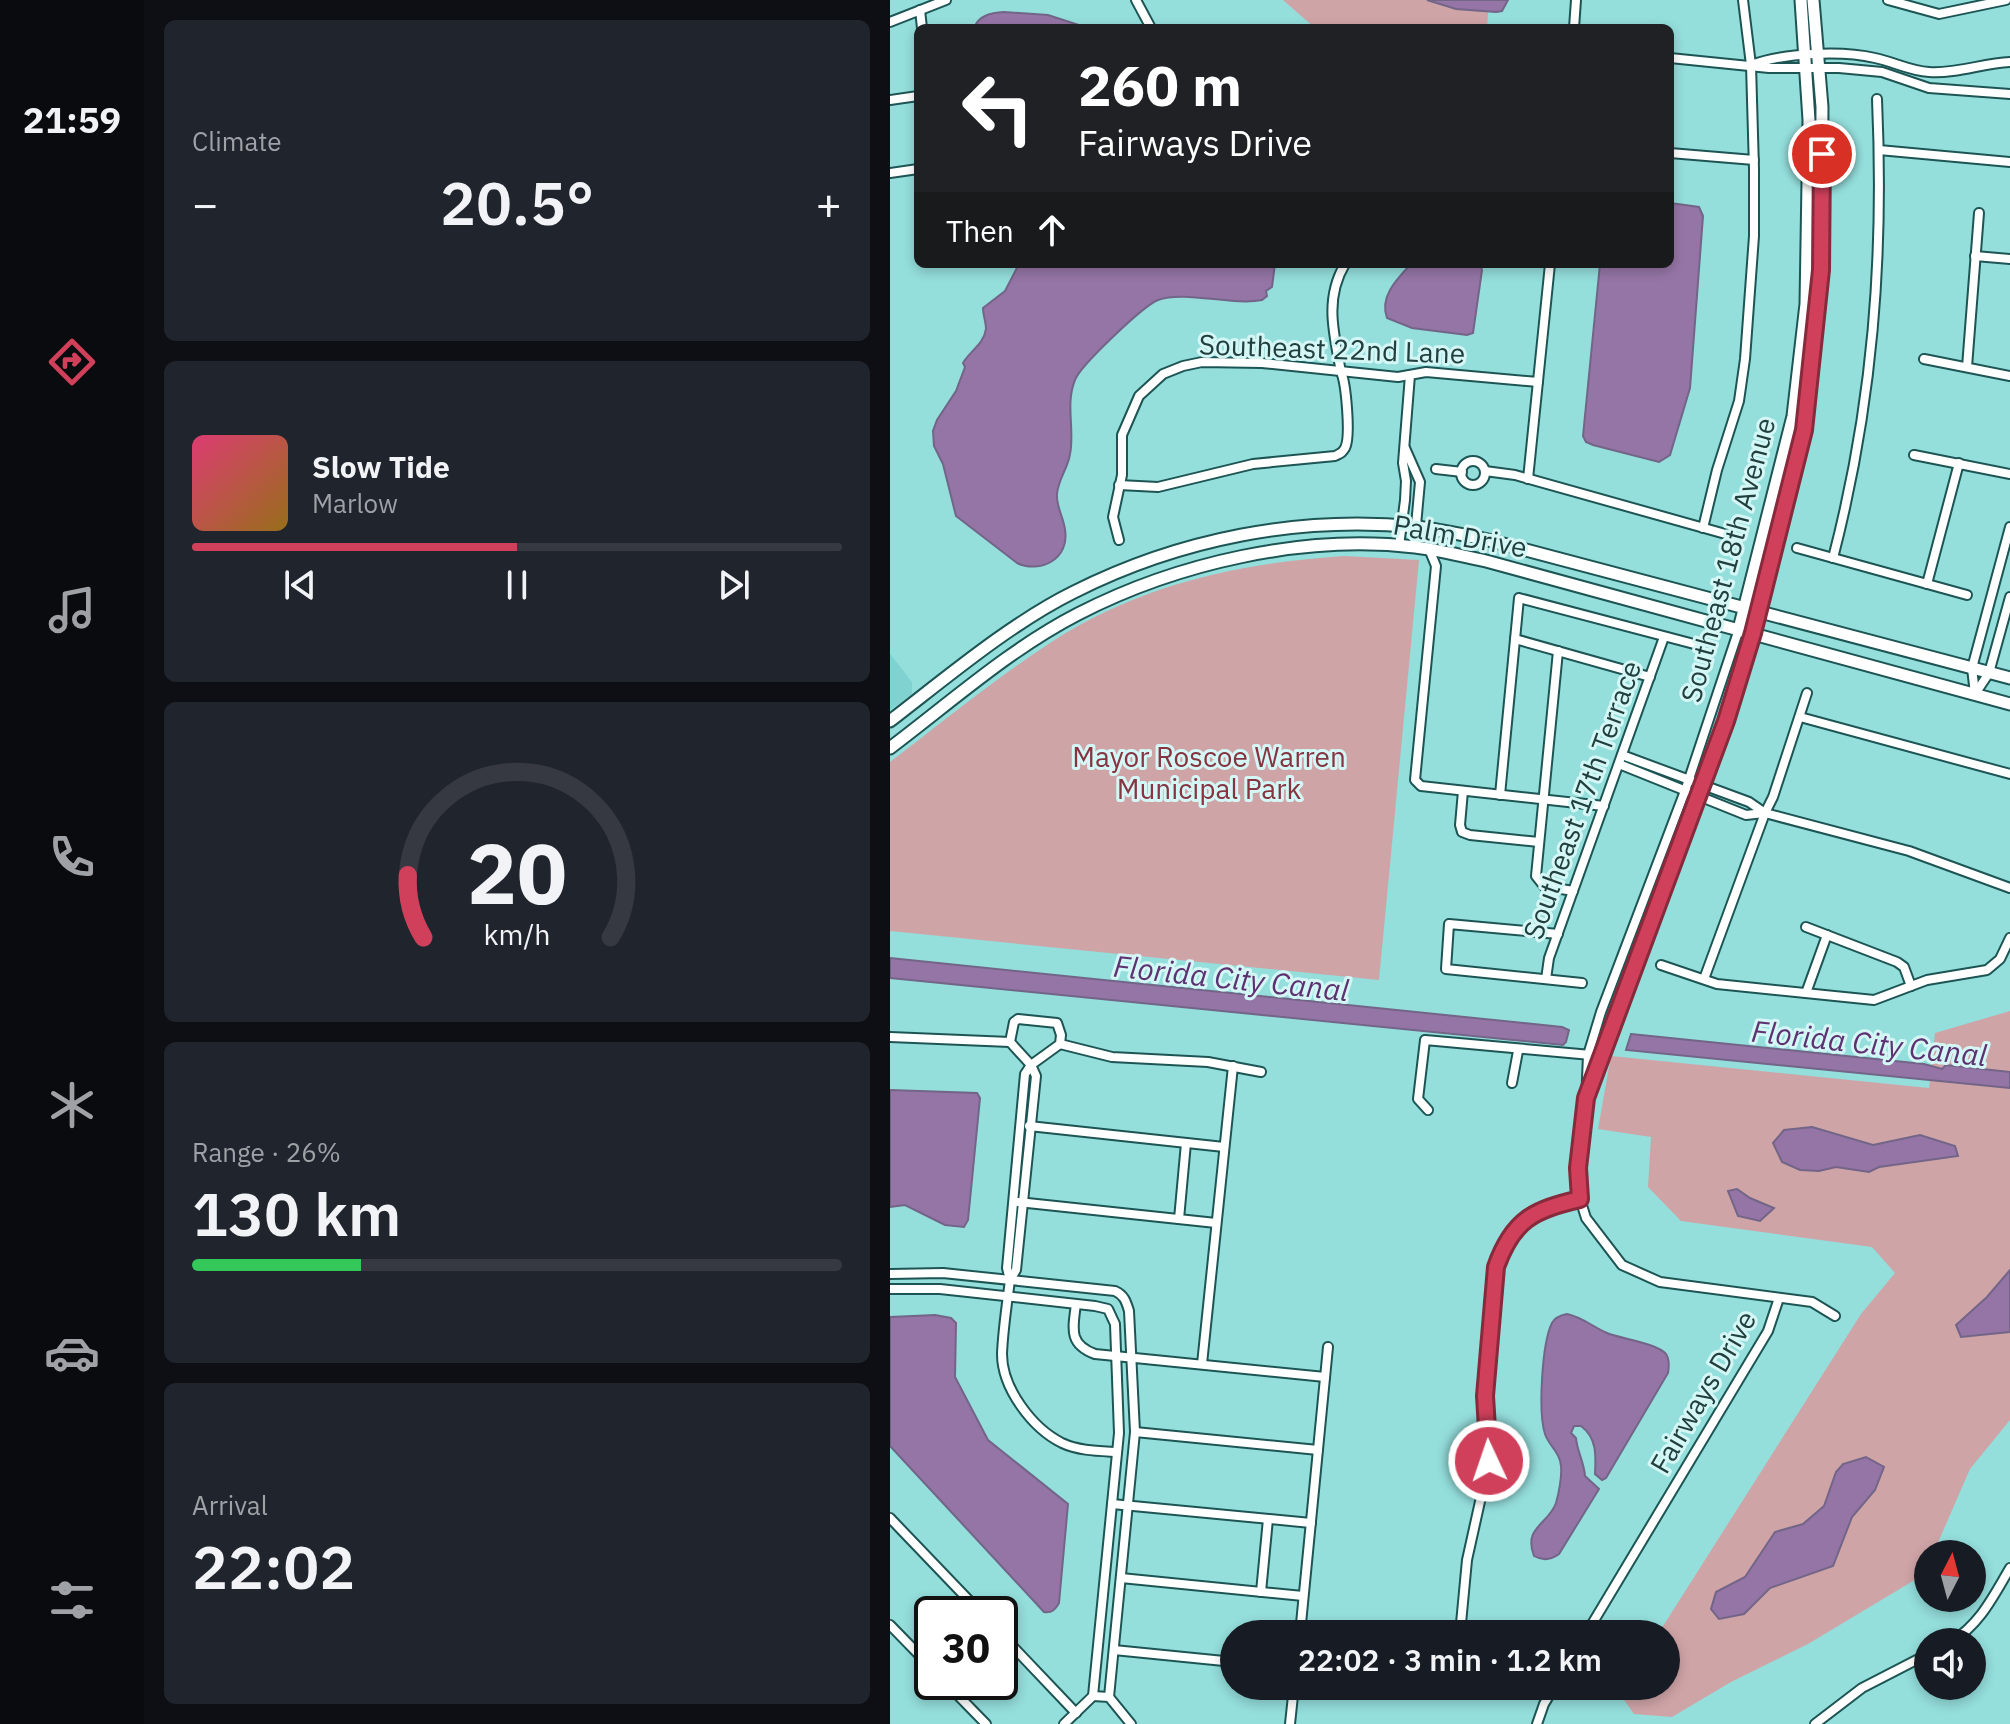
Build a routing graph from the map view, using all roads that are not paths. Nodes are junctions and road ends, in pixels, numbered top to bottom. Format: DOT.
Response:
graph roads {
  1 [pos="946,0"];
  2 [pos="1136,0"];
  3 [pos="1576,0"];
  4 [pos="1743,0"];
  5 [pos="1801,0"];
  6 [pos="1813,0"];
  7 [pos="1888,0"];
  8 [pos="2006,0"];
  9 [pos="920,10"];
  10 [pos="890,22"];
  11 [pos="922,24"];
  12 [pos="1149,24"];
  13 [pos="1574,24"];
  14 [pos="1812,56"];
  15 [pos="1674,58"];
  16 [pos="2010,62"];
  17 [pos="1751,65"];
  18 [pos="1813,70"];
  19 [pos="2010,94"];
  20 [pos="914,97"];
  21 [pos="1877,99"];
  22 [pos="890,100"];
  23 [pos="1879,150"];
  24 [pos="1674,153"];
  25 [pos="1754,160"];
  26 [pos="2010,162"];
  27 [pos="914,170"];
  28 [pos="890,173"];
  29 [pos="1979,213"];
  30 [pos="1975,256"];
  31 [pos="2010,259"];
  32 [pos="1342,268"];
  33 [pos="1550,268"];
  34 [pos="1924,359"];
  35 [pos="1967,367"];
  36 [pos="1341,372"];
  37 [pos="1410,375"];
  38 [pos="2010,376"];
  39 [pos="1538,382"];
  40 [pos="1404,447"];
  41 [pos="1914,455"];
  42 [pos="1959,463"];
  43 [pos="1436,469"];
  44 [pos="1485,471"];
  45 [pos="1462,472"];
  46 [pos="2010,474"];
  47 [pos="1528,479"];
  48 [pos="1119,485"];
  49 [pos="1402,526"];
  50 [pos="1416,527"];
  51 [pos="2010,527"];
  52 [pos="1703,528"];
  53 [pos="1729,535"];
  54 [pos="1119,540"];
  55 [pos="1399,546"];
  56 [pos="1414,547"];
  57 [pos="1797,548"];
  58 [pos="1429,549"];
  59 [pos="1446,553"];
  60 [pos="1833,558"];
  61 [pos="1436,566"];
  62 [pos="1927,584"];
  63 [pos="1967,595"];
  64 [pos="2010,597"];
  65 [pos="1744,609"];
  66 [pos="1757,613"];
  67 [pos="1739,629"];
  68 [pos="1753,633"];
  69 [pos="1664,637"];
  70 [pos="1515,639"];
  71 [pos="1694,644"];
  72 [pos="1558,651"];
  73 [pos="1972,668"];
  74 [pos="1989,673"];
  75 [pos="1650,677"];
  76 [pos="2010,678"];
  77 [pos="1807,693"];
  78 [pos="1975,694"];
  79 [pos="2010,704"];
  80 [pos="1800,717"];
  81 [pos="890,721"];
  82 [pos="890,748"];
  83 [pos="1622,755"];
  84 [pos="1619,764"];
  85 [pos="2010,774"];
  86 [pos="1689,780"];
  87 [pos="1703,785"];
  88 [pos="1463,791"];
  89 [pos="1685,791"];
  90 [pos="1500,795"];
  91 [pos="1698,797"];
  92 [pos="1543,800"];
  93 [pos="1604,806"];
  94 [pos="1765,813"];
  95 [pos="1539,842"];
  96 [pos="2010,888"];
  97 [pos="1573,891"];
  98 [pos="1806,927"];
  99 [pos="1558,934"];
  100 [pos="1827,935"];
  101 [pos="2010,938"];
  102 [pos="1661,965"];
  103 [pos="1546,979"];
  104 [pos="1704,979"];
  105 [pos="1582,983"];
  106 [pos="1911,986"];
  107 [pos="1806,993"];
  108 [pos="890,1037"];
  109 [pos="1010,1042"];
  110 [pos="1060,1044"];
  111 [pos="1518,1051"];
  112 [pos="1588,1055"];
  113 [pos="1600,1056"];
  114 [pos="1031,1065"];
  115 [pos="1233,1066"];
  116 [pos="1261,1072"];
  117 [pos="1512,1083"];
  118 [pos="1586,1098"];
  119 [pos="1428,1110"];
  120 [pos="1021,1125"];
  121 [pos="1031,1126"];
  122 [pos="1186,1143"];
  123 [pos="1224,1147"];
  124 [pos="1580,1199"];
  125 [pos="1018,1202"];
  126 [pos="1179,1219"];
  127 [pos="1216,1223"];
  128 [pos="890,1274"];
  129 [pos="1010,1280"];
  130 [pos="890,1289"];
  131 [pos="1008,1297"];
  132 [pos="1779,1298"];
  133 [pos="1076,1304"];
  134 [pos="1835,1316"];
  135 [pos="1328,1347"];
  136 [pos="1116,1356"];
  137 [pos="1131,1357"];
  138 [pos="1202,1364"];
  139 [pos="1325,1377"];
  140 [pos="1135,1432"];
  141 [pos="1318,1450"];
  142 [pos="1117,1452"];
  143 [pos="1112,1504"];
  144 [pos="1128,1505"];
  145 [pos="890,1518"];
  146 [pos="1268,1519"];
  147 [pos="1311,1523"];
  148 [pos="2010,1568"];
  149 [pos="1121,1578"];
  150 [pos="1261,1592"];
  151 [pos="965,1596"];
  152 [pos="1303,1596"];
  153 [pos="1301,1620"];
  154 [pos="1461,1620"];
  155 [pos="1594,1620"];
  156 [pos="890,1625"];
  157 [pos="1970,1628"];
  158 [pos="914,1650"];
  159 [pos="1114,1650"];
  160 [pos="1018,1652"];
  161 [pos="1220,1661"];
  162 [pos="1914,1661"];
  163 [pos="1093,1696"];
  164 [pos="1109,1697"];
  165 [pos="963,1700"];
  166 [pos="1293,1700"];
  167 [pos="1546,1700"];
  168 [pos="1076,1713"];
  169 [pos="986,1724"];
  170 [pos="1064,1724"];
  171 [pos="1131,1724"];
  172 [pos="1290,1724"];
  173 [pos="1537,1724"];
  174 [pos="1815,1724"];
  1 -- 9 [label="street"];
  2 -- 12 [label="street"];
  3 -- 13 [label="street"];
  4 -- 17 [label="street"];
  5 -- 14 [label="main road"];
  6 -- 14 [label="main road"];
  7 -- 8 [label="street"];
  9 -- 10 [label="street"];
  9 -- 11 [label="street"];
  14 -- 16 [label="street"];
  14 -- 17 [label="street"];
  14 -- 18 [label="main road"];
  15 -- 17 [label="street"];
  17 -- 18 [label="street"];
  17 -- 25 [label="street"];
  18 -- 19 [label="street"];
  18 -- 65 [label="main road, Southeast 18th Avenue"];
  18 -- 66 [label="main road"];
  20 -- 22 [label="street"];
  21 -- 23 [label="street"];
  23 -- 26 [label="street"];
  23 -- 60 [label="street"];
  24 -- 25 [label="street"];
  25 -- 52 [label="street"];
  27 -- 28 [label="street"];
  29 -- 30 [label="street"];
  30 -- 31 [label="street"];
  30 -- 35 [label="street"];
  32 -- 36 [label="street"];
  33 -- 39 [label="street"];
  34 -- 35 [label="street"];
  35 -- 38 [label="street"];
  36 -- 37 [label="street, Southeast 22nd Lane"];
  36 -- 48 [label="street, Southeast 22nd Lane"];
  36 -- 48 [label="street"];
  37 -- 39 [label="street, Southeast 22nd Lane"];
  37 -- 40 [label="street"];
  39 -- 47 [label="street"];
  40 -- 49 [label="street"];
  40 -- 50 [label="street"];
  41 -- 42 [label="street"];
  42 -- 46 [label="street"];
  42 -- 62 [label="street"];
  43 -- 45 [label="street"];
  44 -- 45 [label="street"];
  44 -- 45 [label="street"];
  44 -- 47 [label="street"];
  47 -- 52 [label="street"];
  48 -- 54 [label="street, Southeast 22nd Lane"];
  49 -- 50 [label="main road, Palm Drive"];
  49 -- 55 [label="street"];
  49 -- 81 [label="main road, Palm Drive"];
  50 -- 56 [label="street"];
  50 -- 65 [label="main road, Palm Drive"];
  51 -- 73 [label="street"];
  52 -- 53 [label="street"];
  55 -- 56 [label="main road, Palm Drive"];
  55 -- 82 [label="main road, Palm Drive"];
  56 -- 58 [label="main road, Palm Drive"];
  57 -- 60 [label="street"];
  58 -- 59 [label="main road, Palm Drive"];
  58 -- 61 [label="street"];
  59 -- 61 [label="street"];
  59 -- 67 [label="main road, Palm Drive"];
  60 -- 62 [label="street"];
  61 -- 88 [label="street"];
  62 -- 63 [label="street"];
  64 -- 74 [label="street"];
  65 -- 66 [label="main road, Palm Drive"];
  65 -- 67 [label="main road, Southeast 18th Avenue"];
  66 -- 68 [label="main road"];
  66 -- 73 [label="main road, Palm Drive"];
  67 -- 68 [label="main road, Palm Drive"];
  67 -- 86 [label="street, Southeast 18th Avenue"];
  68 -- 78 [label="main road, Palm Drive"];
  68 -- 87 [label="street, Southeast 18th Avenue"];
  69 -- 70 [label="street"];
  69 -- 71 [label="street"];
  69 -- 75 [label="street, Southeast 17th Terrace"];
  70 -- 72 [label="street"];
  70 -- 90 [label="street"];
  72 -- 75 [label="street"];
  72 -- 92 [label="street"];
  73 -- 74 [label="main road, Palm Drive"];
  73 -- 78 [label="street"];
  74 -- 76 [label="main road, Palm Drive"];
  74 -- 78 [label="street"];
  75 -- 83 [label="street, Southeast 17th Terrace"];
  77 -- 80 [label="street"];
  78 -- 79 [label="main road, Palm Drive"];
  80 -- 85 [label="street"];
  80 -- 94 [label="street"];
  83 -- 84 [label="street, Southeast 17th Terrace"];
  83 -- 86 [label="street"];
  84 -- 89 [label="street"];
  84 -- 93 [label="street, Southeast 17th Terrace"];
  86 -- 87 [label="street"];
  86 -- 89 [label="street, Southeast 18th Avenue"];
  87 -- 91 [label="street, Southeast 18th Avenue"];
  87 -- 94 [label="street"];
  88 -- 90 [label="street"];
  88 -- 95 [label="street"];
  89 -- 91 [label="street"];
  89 -- 112 [label="street, Southeast 18th Avenue"];
  90 -- 92 [label="street"];
  91 -- 94 [label="street"];
  91 -- 113 [label="street, Southeast 18th Avenue"];
  92 -- 93 [label="street"];
  92 -- 95 [label="street"];
  93 -- 97 [label="street, Southeast 17th Terrace"];
  94 -- 96 [label="street"];
  94 -- 104 [label="street"];
  95 -- 97 [label="street"];
  97 -- 99 [label="street, Southeast 17th Terrace"];
  98 -- 100 [label="street"];
  99 -- 103 [label="street, Southeast 17th Terrace"];
  99 -- 103 [label="street"];
  100 -- 106 [label="street"];
  100 -- 107 [label="street"];
  101 -- 106 [label="street"];
  102 -- 104 [label="street"];
  103 -- 105 [label="street"];
  104 -- 107 [label="street"];
  106 -- 107 [label="street"];
  108 -- 109 [label="street"];
  109 -- 110 [label="street"];
  109 -- 114 [label="street"];
  110 -- 114 [label="street"];
  110 -- 115 [label="street"];
  111 -- 112 [label="street"];
  111 -- 117 [label="street"];
  111 -- 119 [label="street"];
  112 -- 113 [label="street"];
  112 -- 118 [label="street, Fairways Drive"];
  113 -- 118 [label="street, Fairways Drive"];
  114 -- 120 [label="street"];
  114 -- 121 [label="street"];
  115 -- 116 [label="street"];
  115 -- 123 [label="street"];
  118 -- 124 [label="street, Fairways Drive"];
  120 -- 121 [label="street"];
  120 -- 125 [label="street"];
  121 -- 122 [label="street"];
  121 -- 125 [label="street"];
  122 -- 123 [label="street"];
  122 -- 126 [label="street"];
  123 -- 127 [label="street"];
  124 -- 132 [label="street, Fairways Drive"];
  124 -- 154 [label="street"];
  125 -- 126 [label="street"];
  125 -- 129 [label="street"];
  126 -- 127 [label="street"];
  127 -- 138 [label="street"];
  128 -- 129 [label="street"];
  129 -- 131 [label="street"];
  129 -- 137 [label="street"];
  130 -- 131 [label="street"];
  131 -- 133 [label="street"];
  131 -- 142 [label="street"];
  132 -- 134 [label="street"];
  132 -- 155 [label="street, Fairways Drive"];
  133 -- 136 [label="street"];
  133 -- 136 [label="street"];
  135 -- 139 [label="street"];
  136 -- 137 [label="street"];
  136 -- 142 [label="street"];
  137 -- 138 [label="street"];
  137 -- 140 [label="street"];
  138 -- 139 [label="street"];
  139 -- 141 [label="street"];
  140 -- 141 [label="street"];
  140 -- 144 [label="street"];
  141 -- 147 [label="street"];
  142 -- 143 [label="street"];
  143 -- 144 [label="street"];
  143 -- 163 [label="street"];
  144 -- 146 [label="street"];
  144 -- 149 [label="street"];
  145 -- 151 [label="street"];
  146 -- 147 [label="street"];
  146 -- 150 [label="street"];
  147 -- 152 [label="street"];
  148 -- 157 [label="street"];
  149 -- 150 [label="street"];
  149 -- 159 [label="street"];
  150 -- 152 [label="street"];
  152 -- 153 [label="street"];
  156 -- 158 [label="street"];
  159 -- 161 [label="street"];
  159 -- 164 [label="street"];
  160 -- 168 [label="street"];
  162 -- 174 [label="street"];
  163 -- 164 [label="street"];
  163 -- 168 [label="street"];
  164 -- 171 [label="street"];
  165 -- 169 [label="street"];
  166 -- 172 [label="street"];
  167 -- 173 [label="street"];
  168 -- 170 [label="street"];
}
